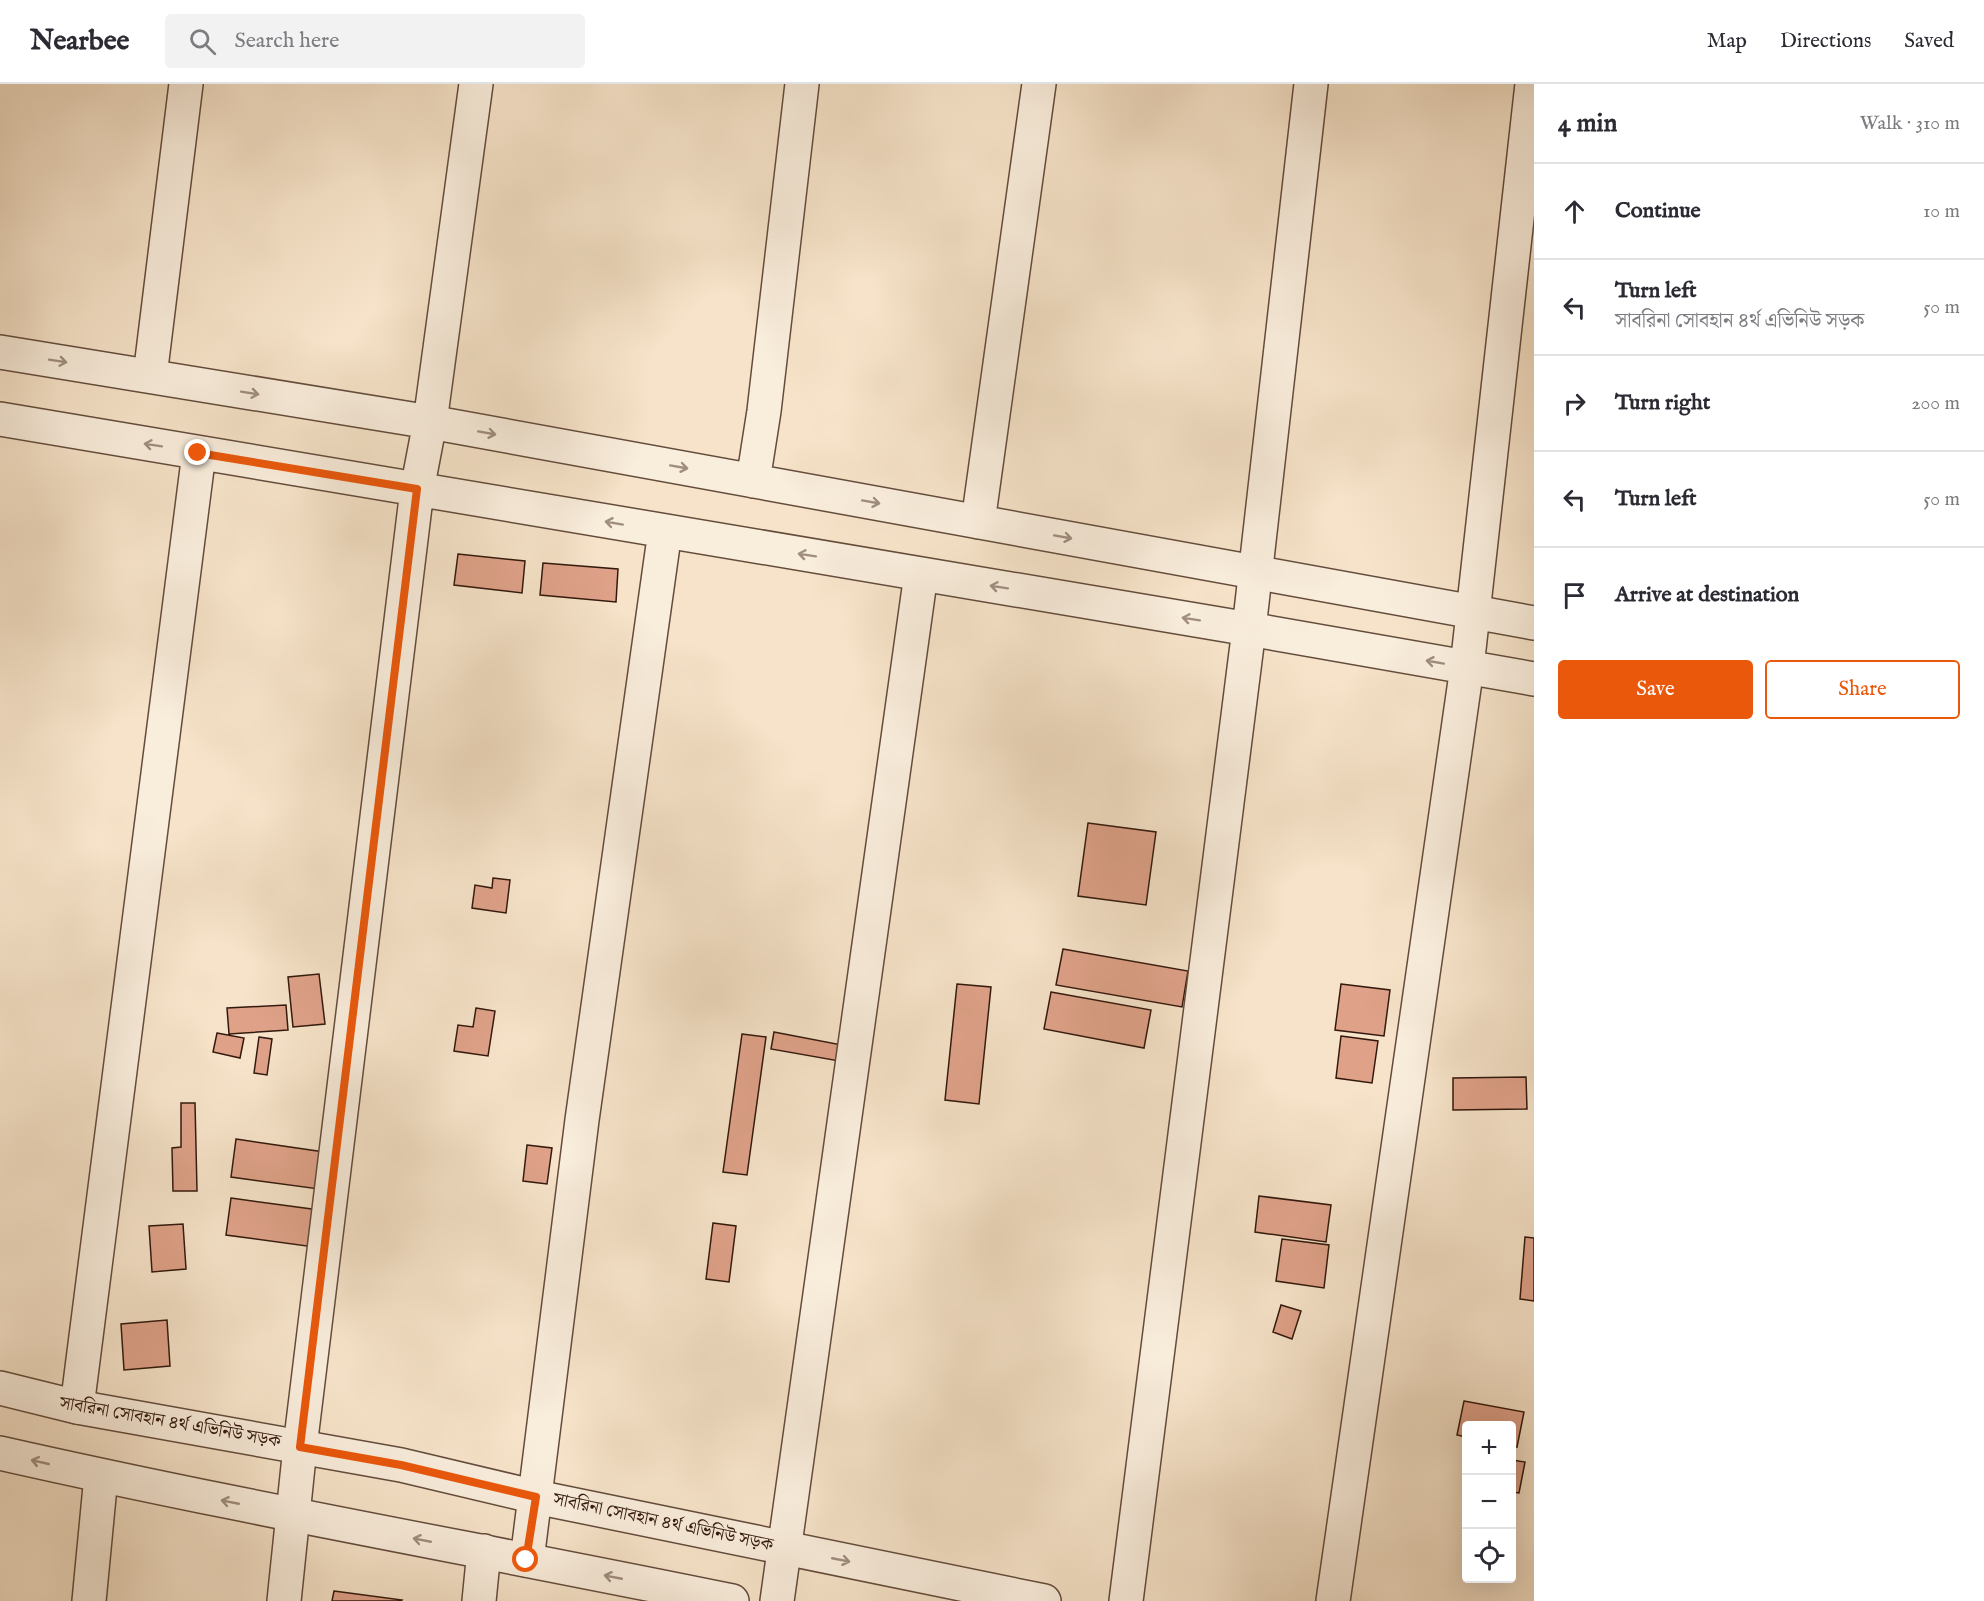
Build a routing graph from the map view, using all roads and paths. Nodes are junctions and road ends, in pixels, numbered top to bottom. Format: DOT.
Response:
graph roads {
  1 [pos="186,84"];
  2 [pos="476,84"];
  3 [pos="802,84"];
  4 [pos="1039,84"];
  5 [pos="1311,84"];
  6 [pos="1532,84"];
  7 [pos="0,352"];
  8 [pos="150,376"];
  9 [pos="0,419"];
  10 [pos="430,422"];
  11 [pos="198,453"];
  12 [pos="753,481"];
  13 [pos="417,489"];
  14 [pos="978,522"];
  15 [pos="665,531"];
  16 [pos="1255,572"];
  17 [pos="921,574"];
  18 [pos="1472,612"];
  19 [pos="1534,623"];
  20 [pos="1249,629"];
  21 [pos="1467,667"];
  22 [pos="1534,679"];
  23 [pos="0,1388"];
  24 [pos="77,1407"];
  25 [pos="300,1447"];
  26 [pos="0,1453"];
  27 [pos="101,1476"];
  28 [pos="536,1497"];
  29 [pos="293,1515"];
  30 [pos="784,1548"];
  31 [pos="484,1551"];
  32 [pos="526,1560"];
  33 [pos="697,1597"];
  34 [pos="90,1601"];
  35 [pos="284,1601"];
  36 [pos="479,1601"];
  37 [pos="732,1601"];
  38 [pos="777,1601"];
  39 [pos="1044,1601"];
  40 [pos="1126,1601"];
  41 [pos="1333,1601"];
  1 -- 8 [label="street"];
  2 -- 10 [label="street"];
  3 -- 12 [label="street"];
  4 -- 14 [label="street"];
  5 -- 16 [label="street"];
  6 -- 18 [label="street"];
  7 -- 8 [label="street, one-way"];
  8 -- 10 [label="street, one-way"];
  11 -- 9 [label="street, one-way"];
  10 -- 12 [label="street, one-way"];
  10 -- 13 [label="street"];
  11 -- 13 [label="street"];
  11 -- 24 [label="street"];
  12 -- 14 [label="street, one-way"];
  15 -- 13 [label="street, one-way"];
  13 -- 25 [label="street"];
  14 -- 16 [label="street, one-way"];
  17 -- 15 [label="street, one-way"];
  15 -- 28 [label="street"];
  16 -- 18 [label="street"];
  16 -- 20 [label="street"];
  20 -- 17 [label="street, one-way"];
  17 -- 30 [label="street"];
  18 -- 19 [label="street"];
  18 -- 21 [label="street"];
  21 -- 20 [label="street, one-way"];
  20 -- 40 [label="street"];
  21 -- 22 [label="street"];
  21 -- 41 [label="street"];
  23 -- 24 [label="street, সাবরিনা সোবহান ৪র্থ এভিনিউ সড়ক"];
  24 -- 25 [label="street, সাবরিনা সোবহান ৪র্থ এভিনিউ সড়ক"];
  25 -- 28 [label="street, সাবরিনা সোবহান ৪র্থ এভিনিউ সড়ক"];
  25 -- 29 [label="street"];
  27 -- 26 [label="street, one-way"];
  29 -- 27 [label="street, one-way"];
  27 -- 34 [label="street"];
  28 -- 30 [label="street, সাবরিনা সোবহান ৪র্থ এভিনিউ সড়ক"];
  28 -- 32 [label="street"];
  31 -- 29 [label="street, one-way"];
  29 -- 35 [label="street"];
  30 -- 38 [label="street"];
  30 -- 39 [label="street, সাবরিনা সোবহান ৪র্থ এভিনিউ সড়ক, one-way"];
  31 -- 32 [label="street"];
  31 -- 36 [label="street"];
  33 -- 32 [label="street, one-way"];
  33 -- 37 [label="street"];
}
